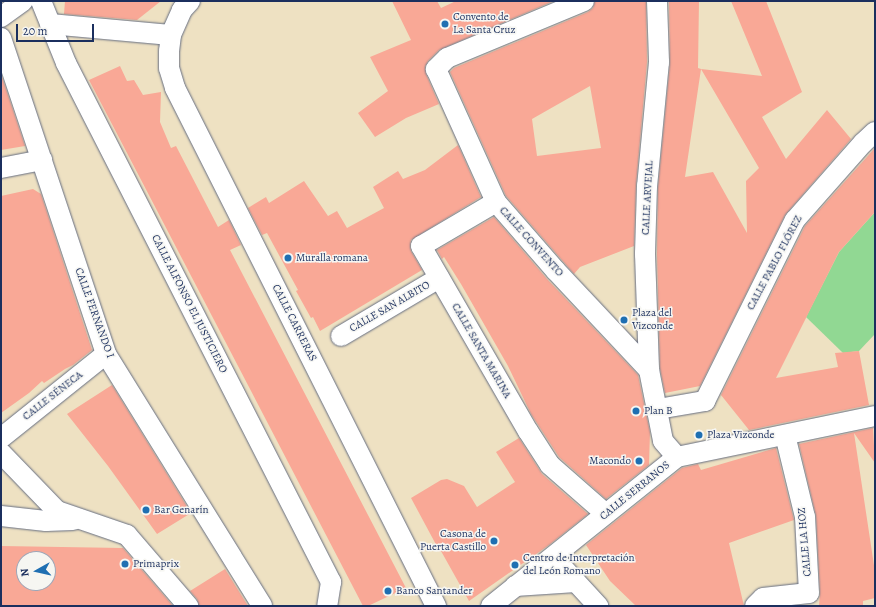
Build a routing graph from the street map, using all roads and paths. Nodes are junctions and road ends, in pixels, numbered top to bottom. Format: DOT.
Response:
graph roads {
  1 [pos="23,1"];
  2 [pos="41,1"];
  3 [pos="190,1"];
  4 [pos="584,1"];
  5 [pos="657,1"];
  6 [pos="1,17"];
  7 [pos="50,24"];
  8 [pos="171,35"];
  9 [pos="1,38"];
  10 [pos="875,132"];
  11 [pos="42,160"];
  12 [pos="1,168"];
  13 [pos="496,202"];
  14 [pos="439,278"];
  15 [pos="341,336"];
  16 [pos="106,354"];
  17 [pos="650,370"];
  18 [pos="657,403"];
  19 [pos="875,416"];
  20 [pos="785,435"];
  21 [pos="2,453"];
  22 [pos="678,457"];
  23 [pos="606,514"];
  24 [pos="1,516"];
  25 [pos="89,522"];
  26 [pos="553,556"];
  27 [pos="576,582"];
  28 [pos="516,586"];
  29 [pos="188,606"];
  30 [pos="262,606"];
  31 [pos="327,606"];
  32 [pos="436,606"];
  33 [pos="491,606"];
  34 [pos="598,606"];
  35 [pos="755,606"];
  1 -- 6 [label="street"];
  2 -- 7 [label="street, CALLE ALFONSO EL JUSTICIERO"];
  3 -- 8 [label="street, CALLE CARRERAS"];
  4 -- 13 [label="street, CALLE CONVENTO"];
  5 -- 17 [label="street, CALLE ARVEJAL"];
  7 -- 8 [label="street"];
  7 -- 31 [label="street, CALLE ALFONSO EL JUSTICIERO"];
  8 -- 32 [label="street, CALLE CARRERAS"];
  9 -- 11 [label="street, CALLE FERNANDO I"];
  10 -- 18 [label="street, CALLE PABLO FLÓREZ"];
  11 -- 12 [label="street"];
  11 -- 16 [label="street, CALLE FERNANDO I"];
  13 -- 14 [label="street, CALLE SANTA MARINA"];
  13 -- 17 [label="street, CALLE CONVENTO"];
  14 -- 15 [label="street, CALLE SAN ALBITO"];
  14 -- 23 [label="street, CALLE SANTA MARINA"];
  16 -- 21 [label="street, CALLE SÉNECA"];
  16 -- 30 [label="street, CALLE FERNANDO I"];
  17 -- 18 [label="street, CALLE ARVEJAL"];
  18 -- 22 [label="street, CALLE ARVEJAL"];
  19 -- 20 [label="street, CALLE SERRANOS"];
  20 -- 22 [label="street, CALLE SERRANOS"];
  20 -- 35 [label="street, CALLE LA HOZ"];
  21 -- 25 [label="street"];
  22 -- 23 [label="street, CALLE SERRANOS"];
  23 -- 26 [label="street, CALLE SERRANOS"];
  24 -- 25 [label="street"];
  25 -- 29 [label="street"];
  26 -- 27 [label="street"];
  26 -- 28 [label="street, CALLE SERRANOS"];
  27 -- 28 [label="street"];
  27 -- 34 [label="street"];
  28 -- 33 [label="street, CALLE SERRANOS"];
}
